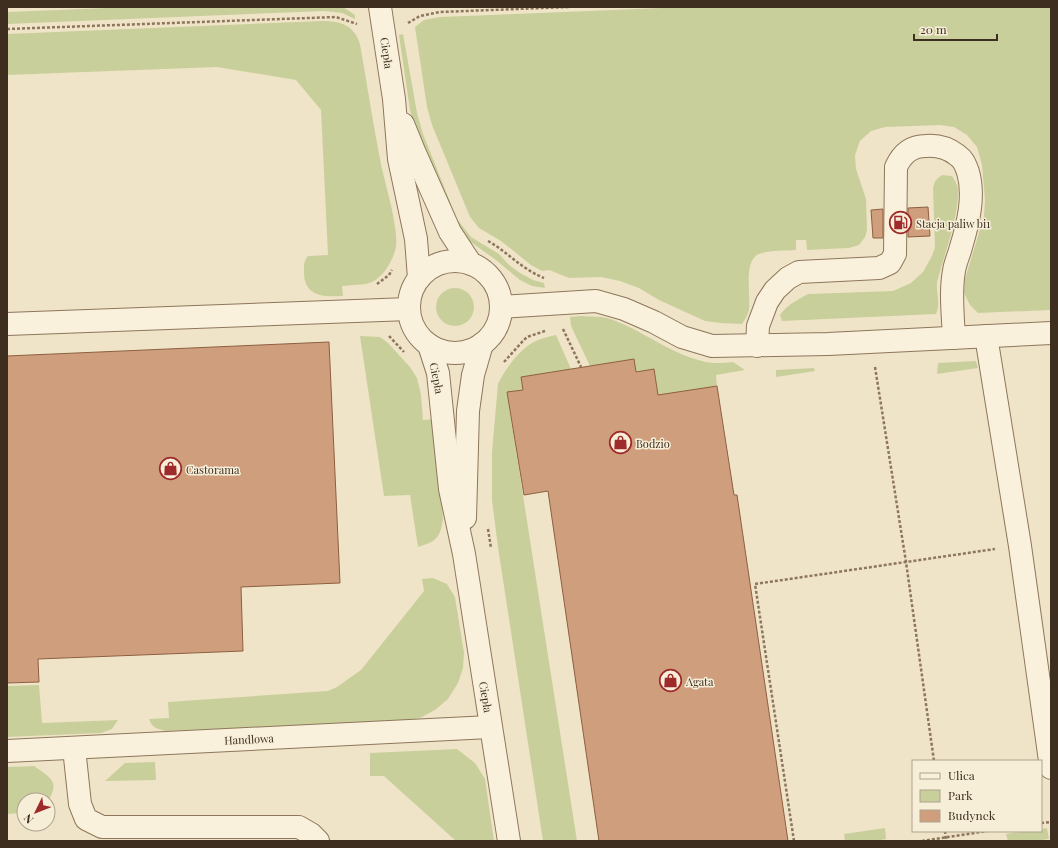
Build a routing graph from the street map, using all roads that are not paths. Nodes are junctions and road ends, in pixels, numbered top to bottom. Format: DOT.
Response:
graph roads {
  1 [pos="380,7"];
  2 [pos="394,99"];
  3 [pos="471,264"];
  4 [pos="419,278"];
  5 [pos="502,307"];
  6 [pos="409,309"];
  7 [pos="7,324"];
  8 [pos="1051,333"];
  9 [pos="986,336"];
  10 [pos="954,338"];
  11 [pos="429,344"];
  12 [pos="482,344"];
  13 [pos="757,346"];
  14 [pos="464,554"];
  15 [pos="490,727"];
  16 [pos="74,748"];
  17 [pos="7,751"];
  18 [pos="1051,768"];
  19 [pos="318,841"];
  20 [pos="509,841"];
  1 -- 2 [label="street, Ciepła"];
  2 -- 3 [label="street, Ciepła"];
  2 -- 4 [label="street, Ciepła"];
  3 -- 4 [label="street, Ciepła"];
  3 -- 5 [label="street, Ciepła"];
  4 -- 6 [label="street, Ciepła"];
  5 -- 12 [label="street, Ciepła"];
  5 -- 13 [label="street"];
  6 -- 7 [label="street"];
  6 -- 11 [label="street, Ciepła"];
  8 -- 9 [label="street"];
  9 -- 10 [label="street"];
  9 -- 18 [label="street"];
  10 -- 13 [label="street"];
  10 -- 13 [label="street"];
  11 -- 12 [label="street, Ciepła"];
  11 -- 14 [label="street, Ciepła"];
  12 -- 14 [label="street, Ciepła"];
  14 -- 15 [label="street, Ciepła"];
  15 -- 16 [label="street, Handlowa"];
  15 -- 20 [label="street, Ciepła"];
  16 -- 17 [label="street, Handlowa"];
  16 -- 19 [label="street"];
}
